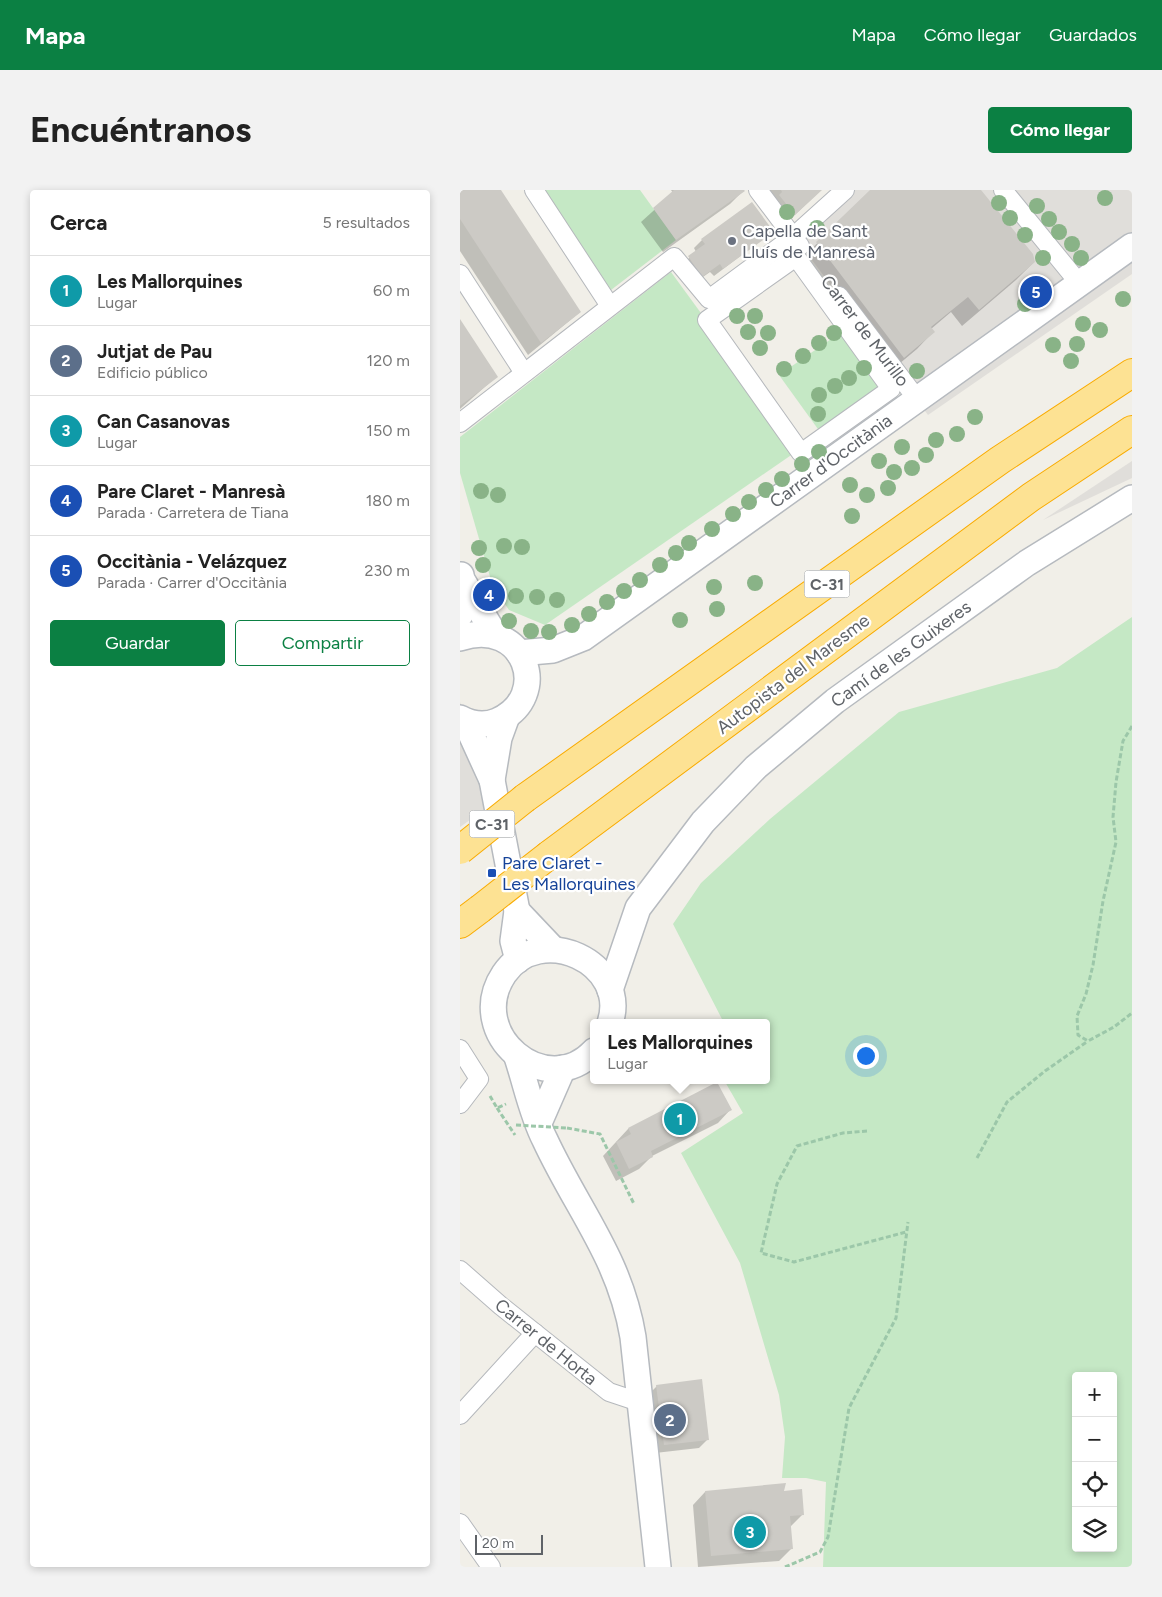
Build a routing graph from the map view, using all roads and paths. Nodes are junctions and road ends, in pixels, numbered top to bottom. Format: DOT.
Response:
graph roads {
  1 [pos="534,190"];
  2 [pos="758,190"];
  3 [pos="845,190"];
  4 [pos="1003,190"];
  5 [pos="793,237"];
  6 [pos="1132,246"];
  7 [pos="460,274"];
  8 [pos="1079,283"];
  9 [pos="610,306"];
  10 [pos="524,372"];
  11 [pos="1132,373"];
  12 [pos="891,389"];
  13 [pos="917,399"];
  14 [pos="460,422"];
  15 [pos="1132,430"];
  16 [pos="1132,498"];
  17 [pos="461,575"];
  18 [pos="460,615"];
  19 [pos="460,633"];
  20 [pos="495,635"];
  21 [pos="460,638"];
  22 [pos="519,653"];
  23 [pos="507,716"];
  24 [pos="463,719"];
  25 [pos="1132,726"];
  26 [pos="492,780"];
  27 [pos="460,850"];
  28 [pos="517,911"];
  29 [pos="470,917"];
  30 [pos="553,949"];
  31 [pos="518,960"];
  32 [pos="610,990"];
  33 [pos="1132,1013"];
  34 [pos="612,1019"];
  35 [pos="1088,1041"];
  36 [pos="460,1049"];
  37 [pos="590,1055"];
  38 [pos="518,1057"];
  39 [pos="563,1068"];
  40 [pos="479,1079"];
  41 [pos="460,1104"];
  42 [pos="512,1107"];
  43 [pos="528,1124"];
  44 [pos="867,1131"];
  45 [pos="977,1158"];
  46 [pos="634,1204"];
  47 [pos="908,1222"];
  48 [pos="906,1232"];
  49 [pos="460,1270"];
  50 [pos="535,1334"];
  51 [pos="640,1402"];
  52 [pos="460,1415"];
  53 [pos="460,1523"];
  54 [pos="491,1567"];
  55 [pos="658,1567"];
  56 [pos="785,1567"];
  1 -- 9 [label="street"];
  2 -- 5 [label="street, Carrer de Murillo"];
  3 -- 5 [label="street"];
  4 -- 8 [label="street"];
  5 -- 9 [label="street"];
  5 -- 13 [label="street, Carrer de Murillo"];
  6 -- 8 [label="street, Carrer d'Occitània"];
  7 -- 10 [label="street"];
  8 -- 13 [label="street, Carrer d'Occitània"];
  9 -- 10 [label="street"];
  10 -- 14 [label="street"];
  11 -- 27 [label="highway, C-31, bridge"];
  12 -- 12 [label="street"];
  13 -- 22 [label="street, Carrer d'Occitània"];
  15 -- 29 [label="highway, Autopista del Maresme, bridge"];
  16 -- 32 [label="street, Camí de les Guixeres"];
  17 -- 18 [label="street"];
  17 -- 20 [label="street"];
  19 -- 21 [label="street"];
  20 -- 21 [label="street"];
  20 -- 22 [label="street"];
  22 -- 23 [label="street"];
  23 -- 24 [label="street"];
  23 -- 26 [label="street"];
  24 -- 26 [label="street"];
  25 -- 35 [label="path"];
  26 -- 28 [label="street"];
  28 -- 30 [label="street"];
  28 -- 31 [label="street"];
  30 -- 31 [label="street"];
  30 -- 32 [label="street"];
  31 -- 38 [label="street"];
  32 -- 34 [label="street"];
  33 -- 35 [label="path"];
  35 -- 45 [label="path"];
  36 -- 40 [label="street"];
  37 -- 39 [label="street"];
  38 -- 39 [label="street"];
  38 -- 43 [label="street"];
  39 -- 43 [label="street"];
  40 -- 41 [label="street"];
  40 -- 42 [label="path"];
  43 -- 46 [label="path, bridge"];
  43 -- 51 [label="street"];
  44 -- 48 [label="path"];
  47 -- 48 [label="path"];
  48 -- 56 [label="path"];
  49 -- 50 [label="street, Carrer de Horta"];
  50 -- 51 [label="street, Carrer de Horta"];
  50 -- 52 [label="street"];
  51 -- 55 [label="street"];
  53 -- 54 [label="street"];
}
